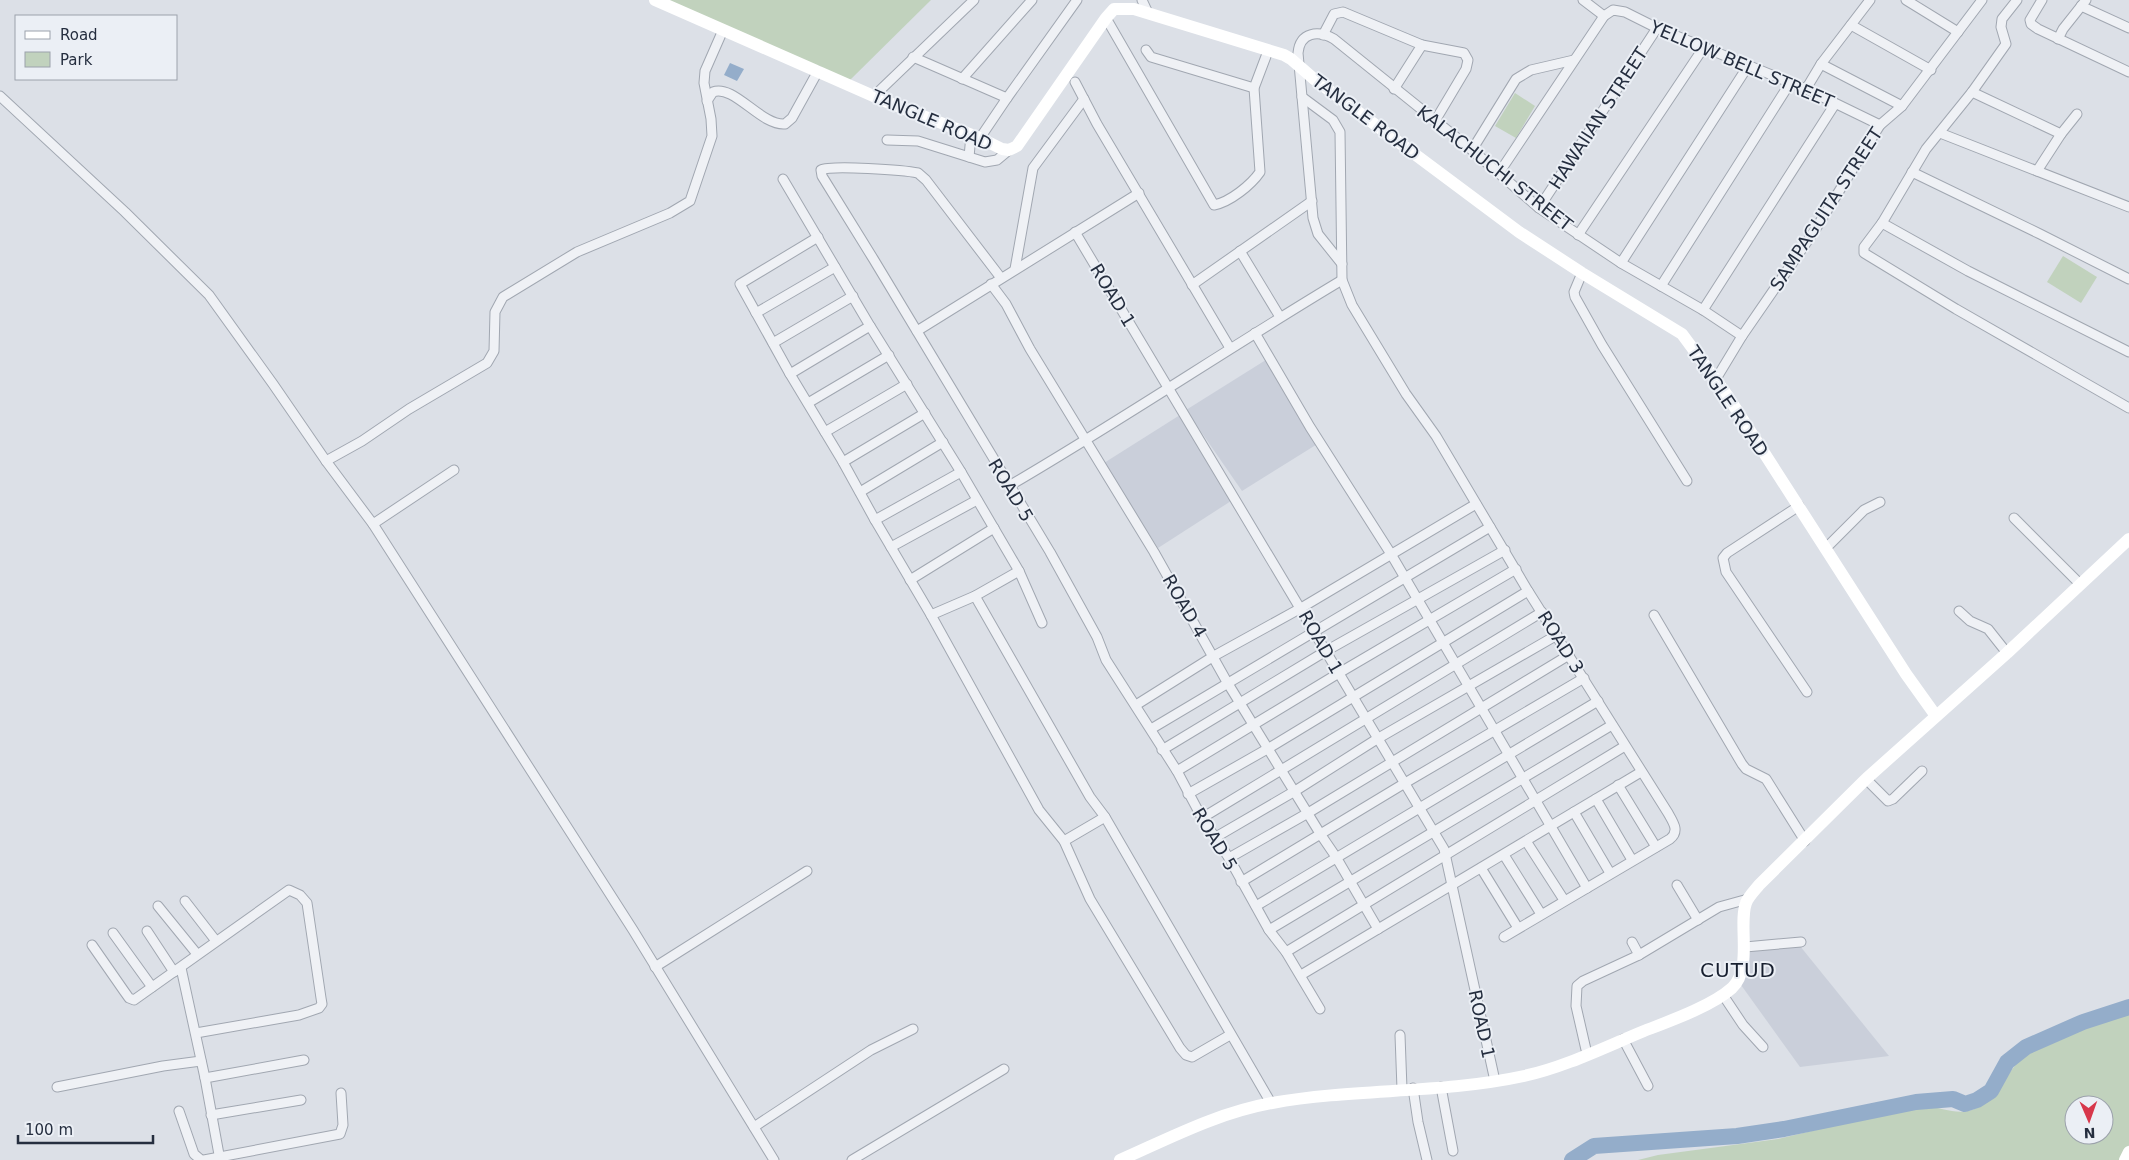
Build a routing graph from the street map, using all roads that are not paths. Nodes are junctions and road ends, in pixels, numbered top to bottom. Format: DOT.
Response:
graph roads {
  1 [pos="655,0"];
  2 [pos="974,0"];
  3 [pos="1032,0"];
  4 [pos="1077,0"];
  5 [pos="1142,0"];
  6 [pos="1583,0"];
  7 [pos="1870,0"];
  8 [pos="1906,0"];
  9 [pos="1982,0"];
  10 [pos="2017,0"];
  11 [pos="2042,0"];
  12 [pos="2084,3"];
  13 [pos="1124,4"];
  14 [pos="1148,13"];
  15 [pos="1604,16"];
  16 [pos="1106,18"];
  17 [pos="1851,24"];
  18 [pos="1657,28"];
  19 [pos="2129,28"];
  20 [pos="723,30"];
  21 [pos="1958,32"];
  22 [pos="1323,35"];
  23 [pos="2058,39"];
  24 [pos="1422,45"];
  25 [pos="1704,47"];
  26 [pos="1146,50"];
  27 [pos="1268,51"];
  28 [pos="913,57"];
  29 [pos="1574,60"];
  30 [pos="1821,64"];
  31 [pos="1748,66"];
  32 [pos="1300,67"];
  33 [pos="1931,70"];
  34 [pos="818,71"];
  35 [pos="2129,72"];
  36 [pos="962,79"];
  37 [pos="1075,82"];
  38 [pos="1790,83"];
  39 [pos="1254,88"];
  40 [pos="1394,88"];
  41 [pos="1806,89"];
  42 [pos="1972,92"];
  43 [pos="0,96"];
  44 [pos="874,96"];
  45 [pos="1302,96"];
  46 [pos="1007,98"];
  47 [pos="1084,99"];
  48 [pos="707,101"];
  49 [pos="1835,104"];
  50 [pos="1902,106"];
  51 [pos="2078,114"];
  52 [pos="1435,121"];
  53 [pos="1880,124"];
  54 [pos="1940,133"];
  55 [pos="2061,134"];
  56 [pos="976,137"];
  57 [pos="887,140"];
  58 [pos="1009,150"];
  59 [pos="1472,150"];
  60 [pos="969,157"];
  61 [pos="2037,171"];
  62 [pos="1912,172"];
  63 [pos="1500,173"];
  64 [pos="784,179"];
  65 [pos="1138,193"];
  66 [pos="1312,201"];
  67 [pos="2128,204"];
  68 [pos="1539,208"];
  69 [pos="1882,223"];
  70 [pos="1074,232"];
  71 [pos="1578,235"];
  72 [pos="818,237"];
  73 [pos="1240,251"];
  74 [pos="1621,263"];
  75 [pos="1342,264"];
  76 [pos="835,267"];
  77 [pos="1015,269"];
  78 [pos="1582,273"];
  79 [pos="1001,278"];
  80 [pos="2129,279"];
  81 [pos="1342,280"];
  82 [pos="991,284"];
  83 [pos="1192,285"];
  84 [pos="1661,286"];
  85 [pos="853,296"];
  86 [pos="1703,310"];
  87 [pos="756,313"];
  88 [pos="1280,317"];
  89 [pos="870,326"];
  90 [pos="917,331"];
  91 [pos="1255,333"];
  92 [pos="1742,336"];
  93 [pos="773,343"];
  94 [pos="1230,348"];
  95 [pos="2129,352"];
  96 [pos="889,356"];
  97 [pos="790,374"];
  98 [pos="1716,379"];
  99 [pos="907,384"];
  100 [pos="1170,388"];
  101 [pos="808,403"];
  102 [pos="2129,408"];
  103 [pos="925,414"];
  104 [pos="825,432"];
  105 [pos="1086,441"];
  106 [pos="944,442"];
  107 [pos="326,461"];
  108 [pos="844,462"];
  109 [pos="454,470"];
  110 [pos="962,472"];
  111 [pos="1687,480"];
  112 [pos="1009,486"];
  113 [pos="860,492"];
  114 [pos="977,500"];
  115 [pos="1880,502"];
  116 [pos="1476,504"];
  117 [pos="1799,506"];
  118 [pos="2014,518"];
  119 [pos="875,520"];
  120 [pos="373,524"];
  121 [pos="1490,526"];
  122 [pos="994,528"];
  123 [pos="2129,539"];
  124 [pos="891,546"];
  125 [pos="1826,548"];
  126 [pos="1505,550"];
  127 [pos="1391,554"];
  128 [pos="1516,569"];
  129 [pos="1019,571"];
  130 [pos="1404,576"];
  131 [pos="910,580"];
  132 [pos="2080,584"];
  133 [pos="1528,591"];
  134 [pos="975,596"];
  135 [pos="1418,600"];
  136 [pos="1301,608"];
  137 [pos="1959,611"];
  138 [pos="1542,612"];
  139 [pos="931,615"];
  140 [pos="1654,615"];
  141 [pos="1430,620"];
  142 [pos="1042,623"];
  143 [pos="1314,631"];
  144 [pos="1557,635"];
  145 [pos="1442,642"];
  146 [pos="1326,651"];
  147 [pos="2007,653"];
  148 [pos="1569,655"];
  149 [pos="1214,656"];
  150 [pos="1455,664"];
  151 [pos="1339,673"];
  152 [pos="1584,678"];
  153 [pos="1227,682"];
  154 [pos="1468,687"];
  155 [pos="1806,692"];
  156 [pos="1352,697"];
  157 [pos="1598,701"];
  158 [pos="1241,702"];
  159 [pos="1136,705"];
  160 [pos="1482,708"];
  161 [pos="1936,716"];
  162 [pos="1365,719"];
  163 [pos="1255,725"];
  164 [pos="1612,725"];
  165 [pos="1151,729"];
  166 [pos="1495,730"];
  167 [pos="1377,739"];
  168 [pos="1625,746"];
  169 [pos="1269,748"];
  170 [pos="1162,750"];
  171 [pos="1509,754"];
  172 [pos="1393,762"];
  173 [pos="1282,770"];
  174 [pos="1177,771"];
  175 [pos="1922,771"];
  176 [pos="1641,772"];
  177 [pos="1523,778"];
  178 [pos="1866,779"];
  179 [pos="1405,783"];
  180 [pos="1618,785"];
  181 [pos="1295,791"];
  182 [pos="1188,794"];
  183 [pos="1596,798"];
  184 [pos="1536,801"];
  185 [pos="1420,809"];
  186 [pos="1574,812"];
  187 [pos="1308,813"];
  188 [pos="1105,817"];
  189 [pos="1202,818"];
  190 [pos="1550,826"];
  191 [pos="1434,833"];
  192 [pos="1321,835"];
  193 [pos="1216,837"];
  194 [pos="1064,841"];
  195 [pos="1526,841"];
  196 [pos="1805,841"];
  197 [pos="1656,847"];
  198 [pos="1504,855"];
  199 [pos="1336,856"];
  200 [pos="1445,857"];
  201 [pos="1229,858"];
  202 [pos="1632,860"];
  203 [pos="1481,868"];
  204 [pos="807,871"];
  205 [pos="1610,873"];
  206 [pos="1241,882"];
  207 [pos="1351,883"];
  208 [pos="1452,885"];
  209 [pos="1677,885"];
  210 [pos="1587,888"];
  211 [pos="1748,898"];
  212 [pos="1564,900"];
  213 [pos="185,901"];
  214 [pos="1364,905"];
  215 [pos="158,906"];
  216 [pos="1256,906"];
  217 [pos="1541,914"];
  218 [pos="1698,920"];
  219 [pos="1518,928"];
  220 [pos="1378,929"];
  221 [pos="1269,930"];
  222 [pos="147,931"];
  223 [pos="113,933"];
  224 [pos="1504,937"];
  225 [pos="216,941"];
  226 [pos="1632,942"];
  227 [pos="1801,942"];
  228 [pos="92,945"];
  229 [pos="1745,947"];
  230 [pos="1286,952"];
  231 [pos="197,954"];
  232 [pos="1639,955"];
  233 [pos="655,966"];
  234 [pos="178,970"];
  235 [pos="1300,975"];
  236 [pos="152,987"];
  237 [pos="1723,995"];
  238 [pos="1320,1008"];
  239 [pos="913,1029"];
  240 [pos="196,1033"];
  241 [pos="1230,1035"];
  242 [pos="1400,1035"];
  243 [pos="1623,1039"];
  244 [pos="1763,1047"];
  245 [pos="1587,1054"];
  246 [pos="304,1060"];
  247 [pos="201,1061"];
  248 [pos="1004,1068"];
  249 [pos="205,1078"];
  250 [pos="1494,1081"];
  251 [pos="57,1086"];
  252 [pos="1648,1086"];
  253 [pos="1441,1087"];
  254 [pos="1408,1088"];
  255 [pos="341,1093"];
  256 [pos="301,1100"];
  257 [pos="1271,1103"];
  258 [pos="179,1111"];
  259 [pos="211,1115"];
  260 [pos="754,1127"];
  261 [pos="1453,1151"];
  262 [pos="2129,1152"];
  263 [pos="220,1159"];
  264 [pos="203,1160"];
  265 [pos="774,1160"];
  266 [pos="852,1160"];
  267 [pos="1120,1160"];
  268 [pos="1427,1160"];
  269 [pos="2125,1160"];
  1 -- 20 [label="street, TANGLE ROAD"];
  2 -- 28 [label="street"];
  3 -- 36 [label="street"];
  4 -- 46 [label="street"];
  5 -- 14 [label="street"];
  6 -- 15 [label="street"];
  7 -- 17 [label="street"];
  8 -- 21 [label="street"];
  9 -- 21 [label="street, SAMPAGUITA STREET"];
  10 -- 42 [label="street"];
  11 -- 23 [label="street"];
  12 -- 19 [label="street"];
  12 -- 23 [label="street"];
  13 -- 14 [label="street, TANGLE ROAD"];
  13 -- 16 [label="street, TANGLE ROAD"];
  14 -- 27 [label="street, TANGLE ROAD"];
  15 -- 18 [label="street, YELLOW BELL STREET"];
  15 -- 29 [label="street"];
  16 -- 39 [label="street"];
  16 -- 58 [label="street, TANGLE ROAD"];
  17 -- 30 [label="street"];
  17 -- 33 [label="street"];
  18 -- 25 [label="street, YELLOW BELL STREET"];
  18 -- 68 [label="street, HAWAIIAN STREET"];
  20 -- 34 [label="street, TANGLE ROAD"];
  20 -- 48 [label="street"];
  21 -- 33 [label="street, SAMPAGUITA STREET"];
  22 -- 24 [label="street"];
  22 -- 32 [label="street"];
  22 -- 40 [label="street, KALACHUCHI STREET"];
  23 -- 35 [label="street"];
  24 -- 40 [label="street"];
  24 -- 52 [label="street"];
  25 -- 31 [label="street, YELLOW BELL STREET"];
  25 -- 71 [label="street"];
  26 -- 39 [label="street"];
  27 -- 32 [label="street, TANGLE ROAD"];
  27 -- 39 [label="street"];
  28 -- 36 [label="street"];
  28 -- 44 [label="street"];
  29 -- 59 [label="street"];
  29 -- 63 [label="street"];
  30 -- 41 [label="street"];
  30 -- 50 [label="street"];
  31 -- 38 [label="street, YELLOW BELL STREET"];
  31 -- 74 [label="street"];
  32 -- 45 [label="street"];
  32 -- 78 [label="street, TANGLE ROAD"];
  33 -- 50 [label="street, SAMPAGUITA STREET"];
  34 -- 44 [label="street, TANGLE ROAD"];
  34 -- 48 [label="street"];
  36 -- 46 [label="street"];
  37 -- 47 [label="street"];
  38 -- 41 [label="street, YELLOW BELL STREET"];
  38 -- 84 [label="street"];
  40 -- 52 [label="street, KALACHUCHI STREET"];
  41 -- 49 [label="street, YELLOW BELL STREET"];
  42 -- 54 [label="street"];
  42 -- 55 [label="street"];
  43 -- 107 [label="street"];
  44 -- 56 [label="street, TANGLE ROAD"];
  45 -- 66 [label="street"];
  45 -- 75 [label="street"];
  46 -- 56 [label="street"];
  47 -- 65 [label="street"];
  47 -- 77 [label="street"];
  48 -- 107 [label="street"];
  49 -- 53 [label="street, YELLOW BELL STREET"];
  49 -- 86 [label="street"];
  50 -- 53 [label="street, SAMPAGUITA STREET"];
  51 -- 55 [label="street"];
  52 -- 59 [label="street, KALACHUCHI STREET"];
  53 -- 92 [label="street, SAMPAGUITA STREET"];
  54 -- 61 [label="street"];
  54 -- 62 [label="street"];
  55 -- 61 [label="street"];
  56 -- 58 [label="street, TANGLE ROAD"];
  56 -- 60 [label="street"];
  57 -- 60 [label="street"];
  58 -- 60 [label="street"];
  59 -- 63 [label="street, KALACHUCHI STREET"];
  61 -- 67 [label="street"];
  62 -- 69 [label="street"];
  62 -- 80 [label="street"];
  63 -- 68 [label="street, KALACHUCHI STREET"];
  64 -- 72 [label="street"];
  65 -- 70 [label="street"];
  65 -- 83 [label="street"];
  66 -- 73 [label="street"];
  66 -- 75 [label="street"];
  68 -- 71 [label="street, KALACHUCHI STREET"];
  69 -- 95 [label="street"];
  69 -- 102 [label="street"];
  70 -- 77 [label="street"];
  70 -- 100 [label="street, ROAD 1"];
  71 -- 74 [label="street, KALACHUCHI STREET"];
  72 -- 76 [label="street"];
  72 -- 87 [label="street"];
  73 -- 83 [label="street"];
  73 -- 88 [label="street"];
  74 -- 84 [label="street, KALACHUCHI STREET"];
  75 -- 81 [label="street"];
  76 -- 85 [label="street"];
  76 -- 87 [label="street"];
  77 -- 79 [label="street"];
  78 -- 98 [label="street, TANGLE ROAD"];
  78 -- 111 [label="street"];
  79 -- 82 [label="street"];
  79 -- 90 [label="street, ROAD 5"];
  81 -- 88 [label="street"];
  81 -- 116 [label="street, ROAD 3"];
  82 -- 90 [label="street"];
  82 -- 105 [label="street, ROAD 4"];
  83 -- 94 [label="street"];
  84 -- 86 [label="street, KALACHUCHI STREET"];
  85 -- 89 [label="street"];
  85 -- 93 [label="street"];
  86 -- 92 [label="street, KALACHUCHI STREET"];
  87 -- 93 [label="street"];
  88 -- 91 [label="street"];
  89 -- 96 [label="street"];
  89 -- 97 [label="street"];
  90 -- 112 [label="street, ROAD 5"];
  91 -- 94 [label="street"];
  91 -- 127 [label="street"];
  92 -- 98 [label="street, SAMPAGUITA STREET"];
  93 -- 97 [label="street"];
  94 -- 100 [label="street"];
  96 -- 99 [label="street"];
  96 -- 101 [label="street"];
  97 -- 101 [label="street"];
  98 -- 117 [label="street, TANGLE ROAD"];
  99 -- 103 [label="street"];
  99 -- 104 [label="street"];
  100 -- 105 [label="street"];
  100 -- 136 [label="street, ROAD 1"];
  101 -- 104 [label="street"];
  103 -- 106 [label="street"];
  103 -- 108 [label="street"];
  104 -- 108 [label="street"];
  105 -- 112 [label="street"];
  105 -- 149 [label="street, ROAD 4"];
  106 -- 110 [label="street"];
  106 -- 113 [label="street"];
  107 -- 120 [label="street"];
  108 -- 113 [label="street"];
  109 -- 120 [label="street"];
  110 -- 114 [label="street"];
  110 -- 119 [label="street"];
  112 -- 159 [label="street, ROAD 5"];
  113 -- 119 [label="street"];
  114 -- 122 [label="street"];
  114 -- 124 [label="street"];
  115 -- 125 [label="street"];
  116 -- 121 [label="street, ROAD 3"];
  116 -- 127 [label="street"];
  117 -- 125 [label="street, TANGLE ROAD"];
  117 -- 155 [label="street"];
  118 -- 132 [label="street"];
  119 -- 124 [label="street"];
  120 -- 233 [label="street"];
  121 -- 126 [label="street, ROAD 3"];
  121 -- 130 [label="street"];
  122 -- 129 [label="street"];
  122 -- 131 [label="street"];
  123 -- 132 [label="street"];
  124 -- 131 [label="street"];
  125 -- 161 [label="street, TANGLE ROAD"];
  126 -- 128 [label="street, ROAD 3"];
  126 -- 135 [label="street"];
  127 -- 130 [label="street"];
  127 -- 136 [label="street"];
  128 -- 133 [label="street, ROAD 3"];
  128 -- 141 [label="street"];
  129 -- 134 [label="street"];
  129 -- 142 [label="street"];
  130 -- 135 [label="street"];
  130 -- 143 [label="street"];
  131 -- 139 [label="street"];
  132 -- 147 [label="street"];
  133 -- 138 [label="street, ROAD 3"];
  133 -- 145 [label="street"];
  134 -- 139 [label="street"];
  134 -- 188 [label="street"];
  135 -- 141 [label="street"];
  135 -- 146 [label="street"];
  136 -- 143 [label="street, ROAD 1"];
  136 -- 149 [label="street"];
  137 -- 147 [label="street"];
  138 -- 144 [label="street, ROAD 3"];
  138 -- 150 [label="street"];
  139 -- 194 [label="street"];
  140 -- 196 [label="street"];
  141 -- 145 [label="street"];
  141 -- 151 [label="street"];
  143 -- 146 [label="street, ROAD 1"];
  143 -- 153 [label="street"];
  144 -- 148 [label="street, ROAD 3"];
  144 -- 154 [label="street"];
  145 -- 150 [label="street"];
  145 -- 156 [label="street"];
  146 -- 151 [label="street, ROAD 1"];
  146 -- 158 [label="street"];
  147 -- 161 [label="street"];
  148 -- 152 [label="street, ROAD 3"];
  148 -- 160 [label="street"];
  149 -- 153 [label="street, ROAD 4"];
  149 -- 159 [label="street"];
  150 -- 154 [label="street"];
  150 -- 162 [label="street"];
  151 -- 156 [label="street, ROAD 1"];
  151 -- 163 [label="street"];
  152 -- 157 [label="street, ROAD 3"];
  152 -- 166 [label="street"];
  153 -- 158 [label="street, ROAD 4"];
  153 -- 165 [label="street"];
  154 -- 160 [label="street"];
  154 -- 167 [label="street"];
  156 -- 162 [label="street, ROAD 1"];
  156 -- 169 [label="street"];
  157 -- 164 [label="street, ROAD 3"];
  157 -- 171 [label="street"];
  158 -- 163 [label="street, ROAD 4"];
  158 -- 170 [label="street"];
  159 -- 165 [label="street, ROAD 5"];
  160 -- 166 [label="street"];
  160 -- 172 [label="street"];
  161 -- 178 [label="street"];
  162 -- 167 [label="street, ROAD 1"];
  162 -- 173 [label="street"];
  163 -- 169 [label="street, ROAD 4"];
  163 -- 174 [label="street"];
  164 -- 168 [label="street, ROAD 3"];
  164 -- 177 [label="street"];
  165 -- 170 [label="street, ROAD 5"];
  166 -- 171 [label="street"];
  166 -- 179 [label="street"];
  167 -- 172 [label="street, ROAD 1"];
  167 -- 181 [label="street"];
  168 -- 176 [label="street, ROAD 3"];
  168 -- 184 [label="street"];
  169 -- 173 [label="street, ROAD 4"];
  169 -- 182 [label="street"];
  170 -- 174 [label="street, ROAD 5"];
  171 -- 177 [label="street"];
  171 -- 185 [label="street"];
  172 -- 179 [label="street, ROAD 1"];
  172 -- 187 [label="street"];
  173 -- 181 [label="street, ROAD 4"];
  173 -- 189 [label="street"];
  174 -- 182 [label="street, ROAD 5"];
  175 -- 178 [label="street"];
  176 -- 180 [label="street"];
  176 -- 197 [label="street, ROAD 3"];
  177 -- 184 [label="street"];
  177 -- 191 [label="street"];
  178 -- 196 [label="street"];
  179 -- 185 [label="street, ROAD 1"];
  179 -- 192 [label="street"];
  180 -- 183 [label="street"];
  180 -- 197 [label="street"];
  181 -- 187 [label="street, ROAD 4"];
  181 -- 193 [label="street"];
  182 -- 189 [label="street, ROAD 5"];
  183 -- 186 [label="street"];
  183 -- 202 [label="street"];
  184 -- 190 [label="street"];
  184 -- 200 [label="street"];
  185 -- 191 [label="street, ROAD 1"];
  185 -- 199 [label="street"];
  186 -- 190 [label="street"];
  186 -- 205 [label="street"];
  187 -- 192 [label="street, ROAD 4"];
  187 -- 201 [label="street"];
  188 -- 194 [label="street"];
  188 -- 241 [label="street"];
  189 -- 193 [label="street, ROAD 5"];
  190 -- 195 [label="street"];
  190 -- 210 [label="street"];
  191 -- 200 [label="street, ROAD 1"];
  191 -- 207 [label="street"];
  192 -- 199 [label="street, ROAD 4"];
  192 -- 206 [label="street"];
  193 -- 201 [label="street, ROAD 5"];
  194 -- 241 [label="street"];
  195 -- 198 [label="street"];
  195 -- 212 [label="street"];
  196 -- 211 [label="street"];
  197 -- 202 [label="street, ROAD 3"];
  198 -- 203 [label="street"];
  198 -- 217 [label="street"];
  199 -- 207 [label="street, ROAD 4"];
  199 -- 216 [label="street"];
  200 -- 208 [label="street, ROAD 1"];
  200 -- 214 [label="street"];
  201 -- 206 [label="street, ROAD 5"];
  202 -- 205 [label="street, ROAD 3"];
  203 -- 208 [label="street"];
  203 -- 219 [label="street"];
  204 -- 233 [label="street"];
  205 -- 210 [label="street, ROAD 3"];
  206 -- 216 [label="street, ROAD 5"];
  207 -- 214 [label="street, ROAD 4"];
  207 -- 221 [label="street"];
  208 -- 220 [label="street"];
  208 -- 250 [label="street, ROAD 1"];
  209 -- 218 [label="street"];
  210 -- 212 [label="street, ROAD 3"];
  211 -- 218 [label="street"];
  211 -- 229 [label="street"];
  212 -- 217 [label="street, ROAD 3"];
  213 -- 225 [label="street"];
  214 -- 220 [label="street, ROAD 4"];
  214 -- 230 [label="street"];
  215 -- 231 [label="street"];
  216 -- 221 [label="street, ROAD 5"];
  217 -- 219 [label="street, ROAD 3"];
  218 -- 232 [label="street"];
  219 -- 224 [label="street, ROAD 3"];
  220 -- 235 [label="street"];
  221 -- 230 [label="street, ROAD 5"];
  222 -- 234 [label="street"];
  223 -- 236 [label="street"];
  225 -- 231 [label="street"];
  225 -- 240 [label="street"];
  226 -- 232 [label="street"];
  227 -- 229 [label="street"];
  228 -- 236 [label="street"];
  229 -- 237 [label="street"];
  230 -- 235 [label="street, ROAD 5"];
  231 -- 234 [label="street"];
  232 -- 245 [label="street"];
  233 -- 260 [label="street"];
  234 -- 236 [label="street"];
  234 -- 240 [label="street"];
  235 -- 238 [label="street, ROAD 5"];
  237 -- 243 [label="street"];
  237 -- 244 [label="street"];
  239 -- 260 [label="street"];
  240 -- 247 [label="street"];
  241 -- 257 [label="street"];
  242 -- 254 [label="street"];
  243 -- 245 [label="street"];
  243 -- 252 [label="street"];
  245 -- 250 [label="street"];
  246 -- 249 [label="street"];
  247 -- 249 [label="street"];
  247 -- 251 [label="street"];
  248 -- 266 [label="street"];
  249 -- 259 [label="street"];
  250 -- 253 [label="street"];
  253 -- 254 [label="street"];
  253 -- 261 [label="street"];
  254 -- 257 [label="street"];
  254 -- 268 [label="street"];
  255 -- 263 [label="street"];
  256 -- 259 [label="street"];
  257 -- 267 [label="street"];
  258 -- 264 [label="street"];
  259 -- 263 [label="street"];
  260 -- 265 [label="street"];
  262 -- 269 [label="street"];
  263 -- 264 [label="street"];
}
